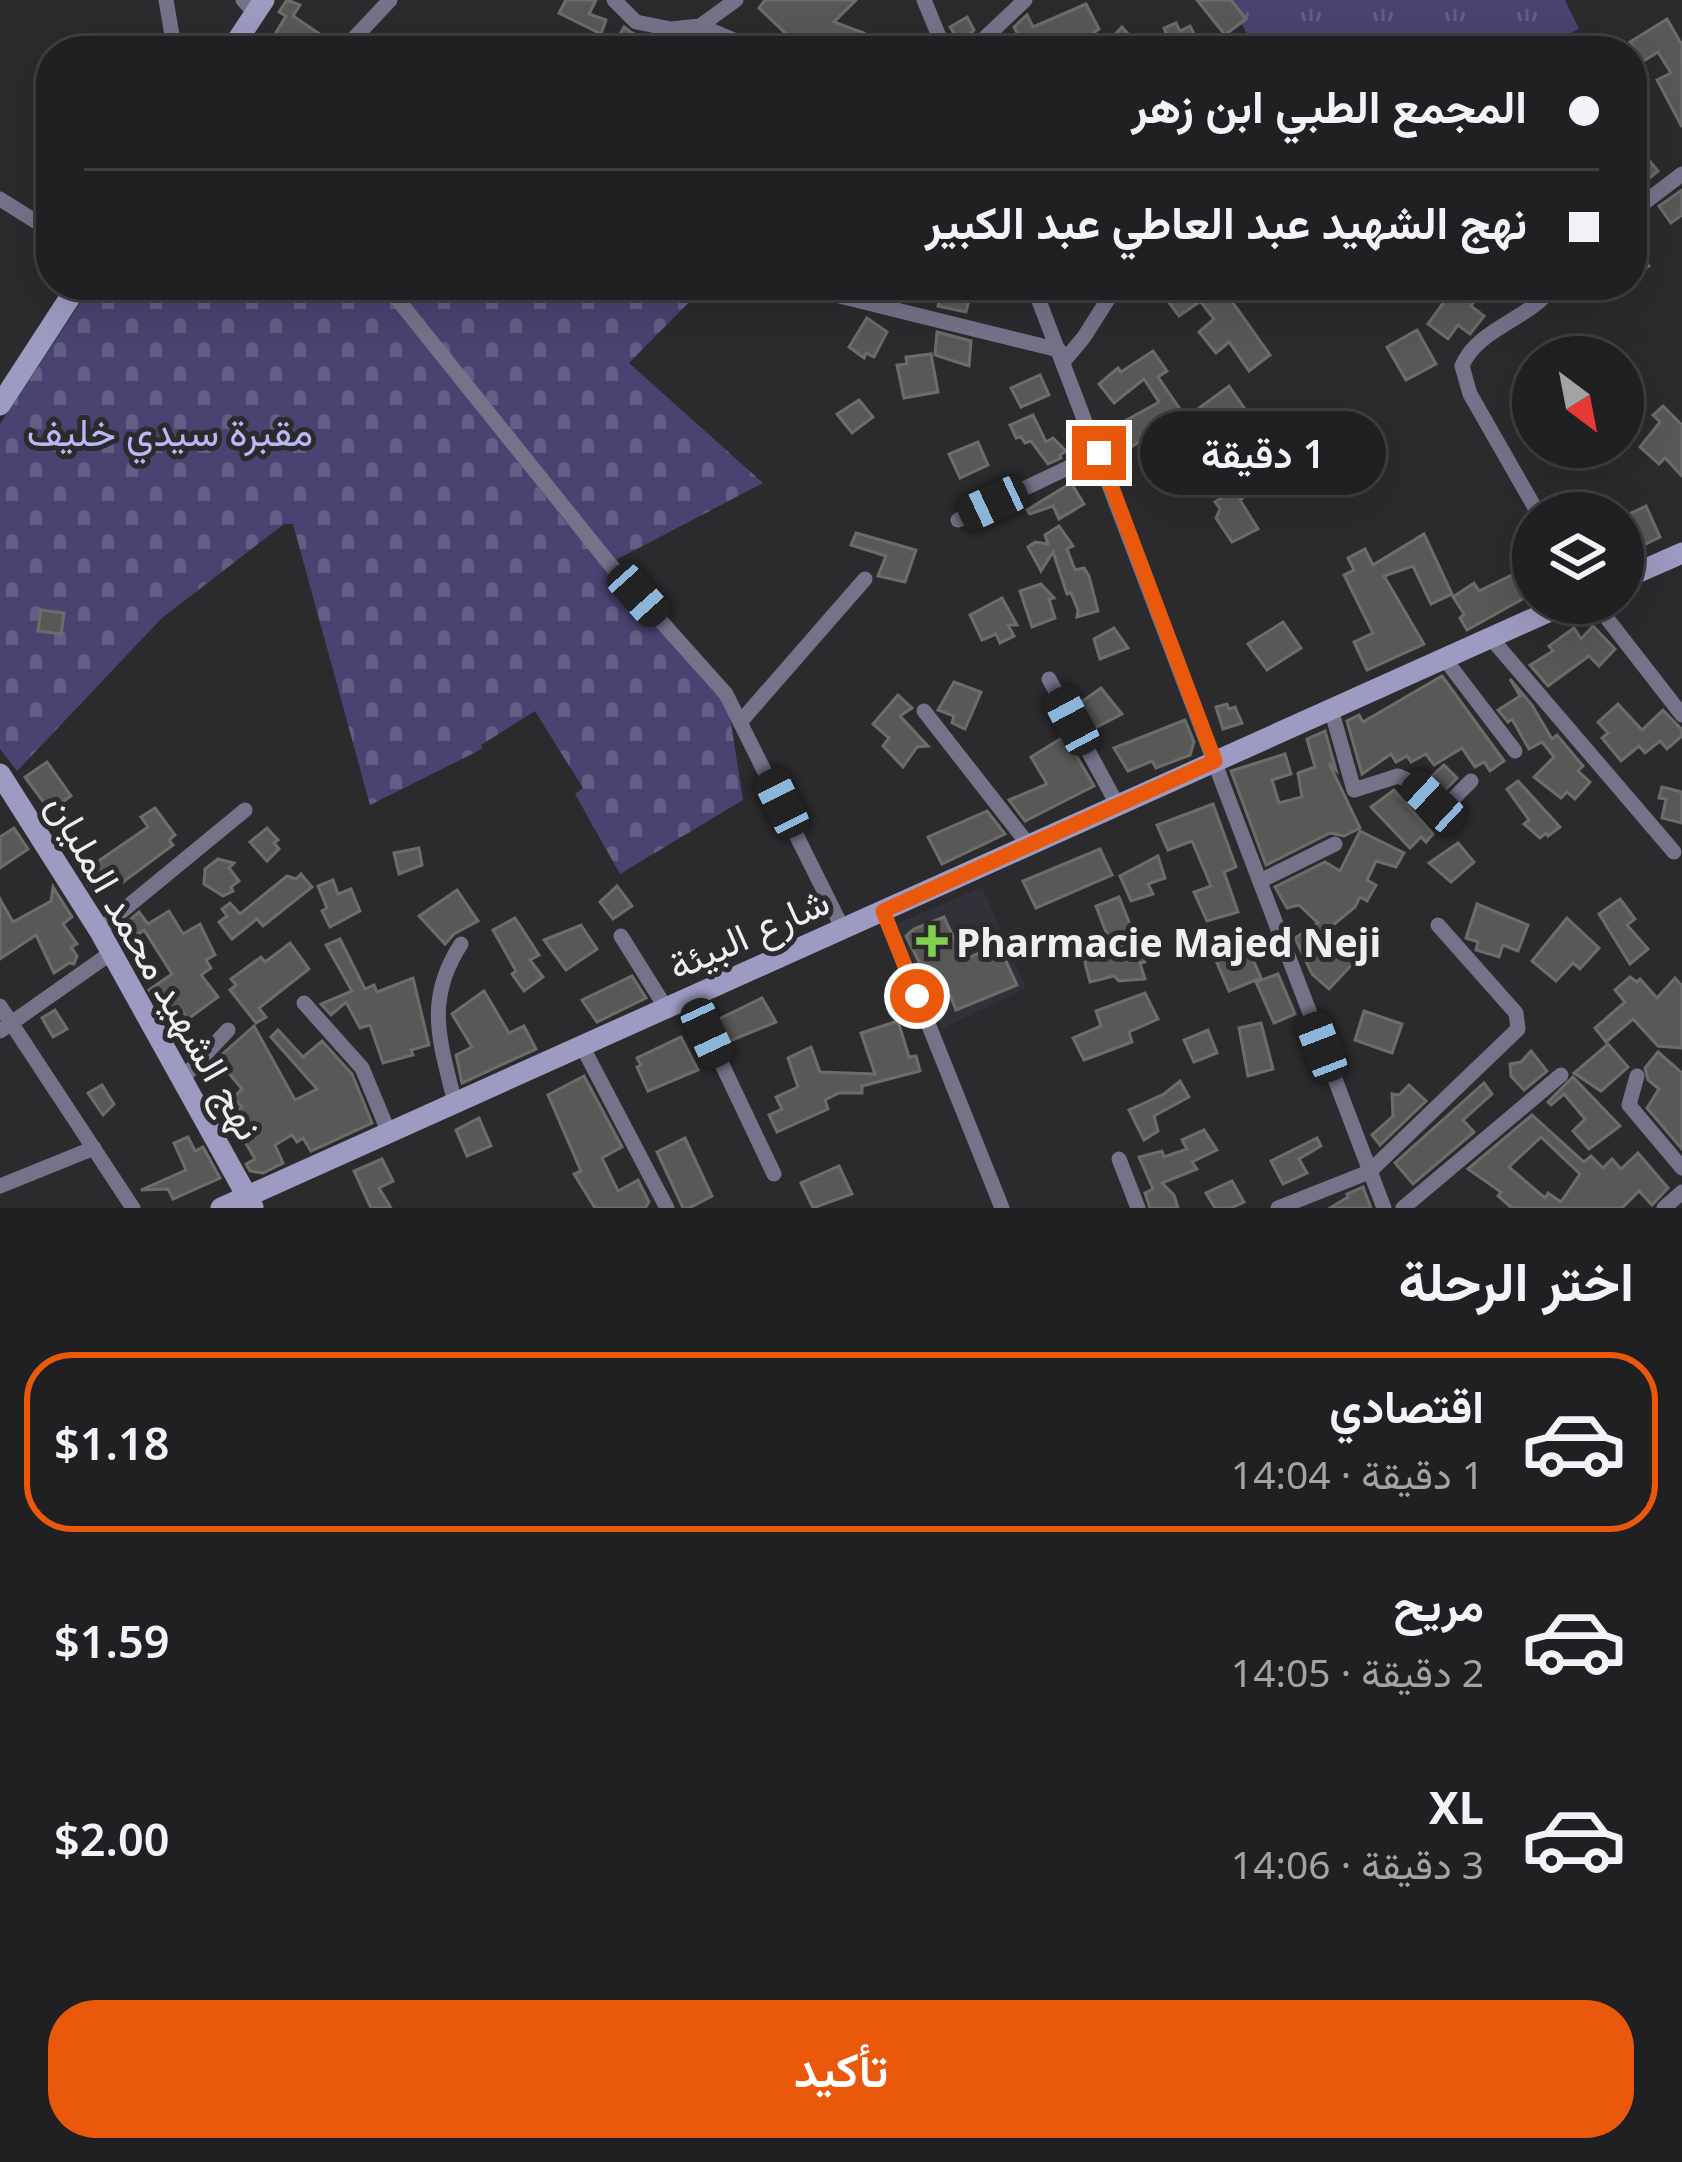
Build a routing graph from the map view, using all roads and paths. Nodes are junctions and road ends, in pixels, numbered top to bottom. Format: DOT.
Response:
graph roads {
  1 [pos="166,0"];
  2 [pos="390,0"];
  3 [pos="614,0"];
  4 [pos="736,0"];
  5 [pos="924,0"];
  6 [pos="1024,0"];
  7 [pos="254,4"];
  8 [pos="700,26"];
  9 [pos="173,36"];
  10 [pos="238,36"];
  11 [pos="356,36"];
  12 [pos="724,36"];
  13 [pos="939,36"];
  14 [pos="987,36"];
  15 [pos="1682,174"];
  16 [pos="0,199"];
  17 [pos="1647,201"];
  18 [pos="36,222"];
  19 [pos="68,300"];
  20 [pos="398,300"];
  21 [pos="852,300"];
  22 [pos="1039,300"];
  23 [pos="1107,300"];
  24 [pos="1540,300"];
  25 [pos="1061,355"];
  26 [pos="0,405"];
  27 [pos="1099,453"];
  28 [pos="1526,492"];
  29 [pos="958,520"];
  30 [pos="1682,553"];
  31 [pos="1644,570"];
  32 [pos="865,579"];
  33 [pos="1521,624"];
  34 [pos="1611,624"];
  35 [pos="1490,638"];
  36 [pos="1444,658"];
  37 [pos="1049,679"];
  38 [pos="1331,709"];
  39 [pos="924,710"];
  40 [pos="1682,715"];
  41 [pos="742,720"];
  42 [pos="1515,751"];
  43 [pos="1215,761"];
  44 [pos="0,774"];
  45 [pos="1471,782"];
  46 [pos="1118,804"];
  47 [pos="245,810"];
  48 [pos="1028,844"];
  49 [pos="1335,844"];
  50 [pos="1674,852"];
  51 [pos="1260,881"];
  52 [pos="883,911"];
  53 [pos="1438,925"];
  54 [pos="843,929"];
  55 [pos="99,930"];
  56 [pos="621,936"];
  57 [pos="461,944"];
  58 [pos="111,953"];
  59 [pos="690,998"];
  60 [pos="304,1003"];
  61 [pos="0,1006"];
  62 [pos="666,1009"];
  63 [pos="6,1027"];
  64 [pos="228,1030"];
  65 [pos="582,1046"];
  66 [pos="1561,1076"];
  67 [pos="1637,1076"];
  68 [pos="182,1078"];
  69 [pos="455,1103"];
  70 [pos="389,1133"];
  71 [pos="94,1148"];
  72 [pos="1119,1159"];
  73 [pos="1682,1168"];
  74 [pos="1369,1172"];
  75 [pos="774,1174"];
  76 [pos="0,1186"];
  77 [pos="1682,1192"];
  78 [pos="250,1202"];
  79 [pos="133,1208"];
  80 [pos="221,1208"];
  81 [pos="667,1208"];
  82 [pos="1002,1208"];
  83 [pos="1138,1208"];
  84 [pos="1278,1208"];
  85 [pos="1384,1208"];
  86 [pos="1403,1208"];
  87 [pos="1664,1208"];
  1 -- 9 [label="street"];
  2 -- 11 [label="street"];
  3 -- 8 [label="street"];
  4 -- 8 [label="street"];
  5 -- 13 [label="street"];
  6 -- 14 [label="street"];
  7 -- 10 [label="street"];
  8 -- 12 [label="street"];
  15 -- 17 [label="street"];
  16 -- 18 [label="street"];
  19 -- 26 [label="street"];
  20 -- 41 [label="street"];
  21 -- 25 [label="street"];
  22 -- 25 [label="street"];
  23 -- 25 [label="street"];
  24 -- 28 [label="street"];
  25 -- 27 [label="street"];
  27 -- 29 [label="street"];
  27 -- 43 [label="street"];
  30 -- 31 [label="street"];
  32 -- 41 [label="street"];
  33 -- 35 [label="street, شارع البيئة"];
  34 -- 40 [label="street"];
  35 -- 36 [label="street, شارع البيئة"];
  35 -- 50 [label="street"];
  36 -- 38 [label="street, شارع البيئة"];
  36 -- 42 [label="street"];
  37 -- 46 [label="street"];
  38 -- 43 [label="street, شارع البيئة"];
  38 -- 45 [label="street"];
  39 -- 48 [label="street"];
  41 -- 54 [label="street"];
  43 -- 46 [label="street, شارع البيئة"];
  43 -- 51 [label="street"];
  44 -- 55 [label="street, نهج الشهيد محمد المليان"];
  46 -- 48 [label="street, شارع البيئة"];
  47 -- 55 [label="street"];
  48 -- 52 [label="street, شارع البيئة"];
  49 -- 51 [label="street"];
  51 -- 74 [label="street"];
  52 -- 54 [label="street, شارع البيئة"];
  52 -- 82 [label="street"];
  53 -- 74 [label="street"];
  54 -- 59 [label="street, شارع البيئة"];
  55 -- 58 [label="street, نهج الشهيد محمد المليان"];
  56 -- 62 [label="street"];
  57 -- 69 [label="street"];
  58 -- 63 [label="street"];
  58 -- 68 [label="street, نهج الشهيد محمد المليان"];
  59 -- 62 [label="street, شارع البيئة"];
  59 -- 75 [label="street"];
  60 -- 70 [label="street"];
  61 -- 63 [label="street"];
  62 -- 65 [label="street, شارع البيئة"];
  63 -- 71 [label="street"];
  64 -- 68 [label="street"];
  65 -- 69 [label="street, شارع البيئة"];
  65 -- 81 [label="street"];
  66 -- 86 [label="street"];
  67 -- 73 [label="street"];
  68 -- 78 [label="street, نهج الشهيد محمد المليان"];
  69 -- 70 [label="street, شارع البيئة"];
  70 -- 78 [label="street, شارع البيئة"];
  71 -- 76 [label="street"];
  71 -- 79 [label="street"];
  72 -- 83 [label="street"];
  74 -- 84 [label="street"];
  74 -- 85 [label="street"];
  77 -- 87 [label="street"];
  78 -- 80 [label="street, شارع البيئة"];
}
